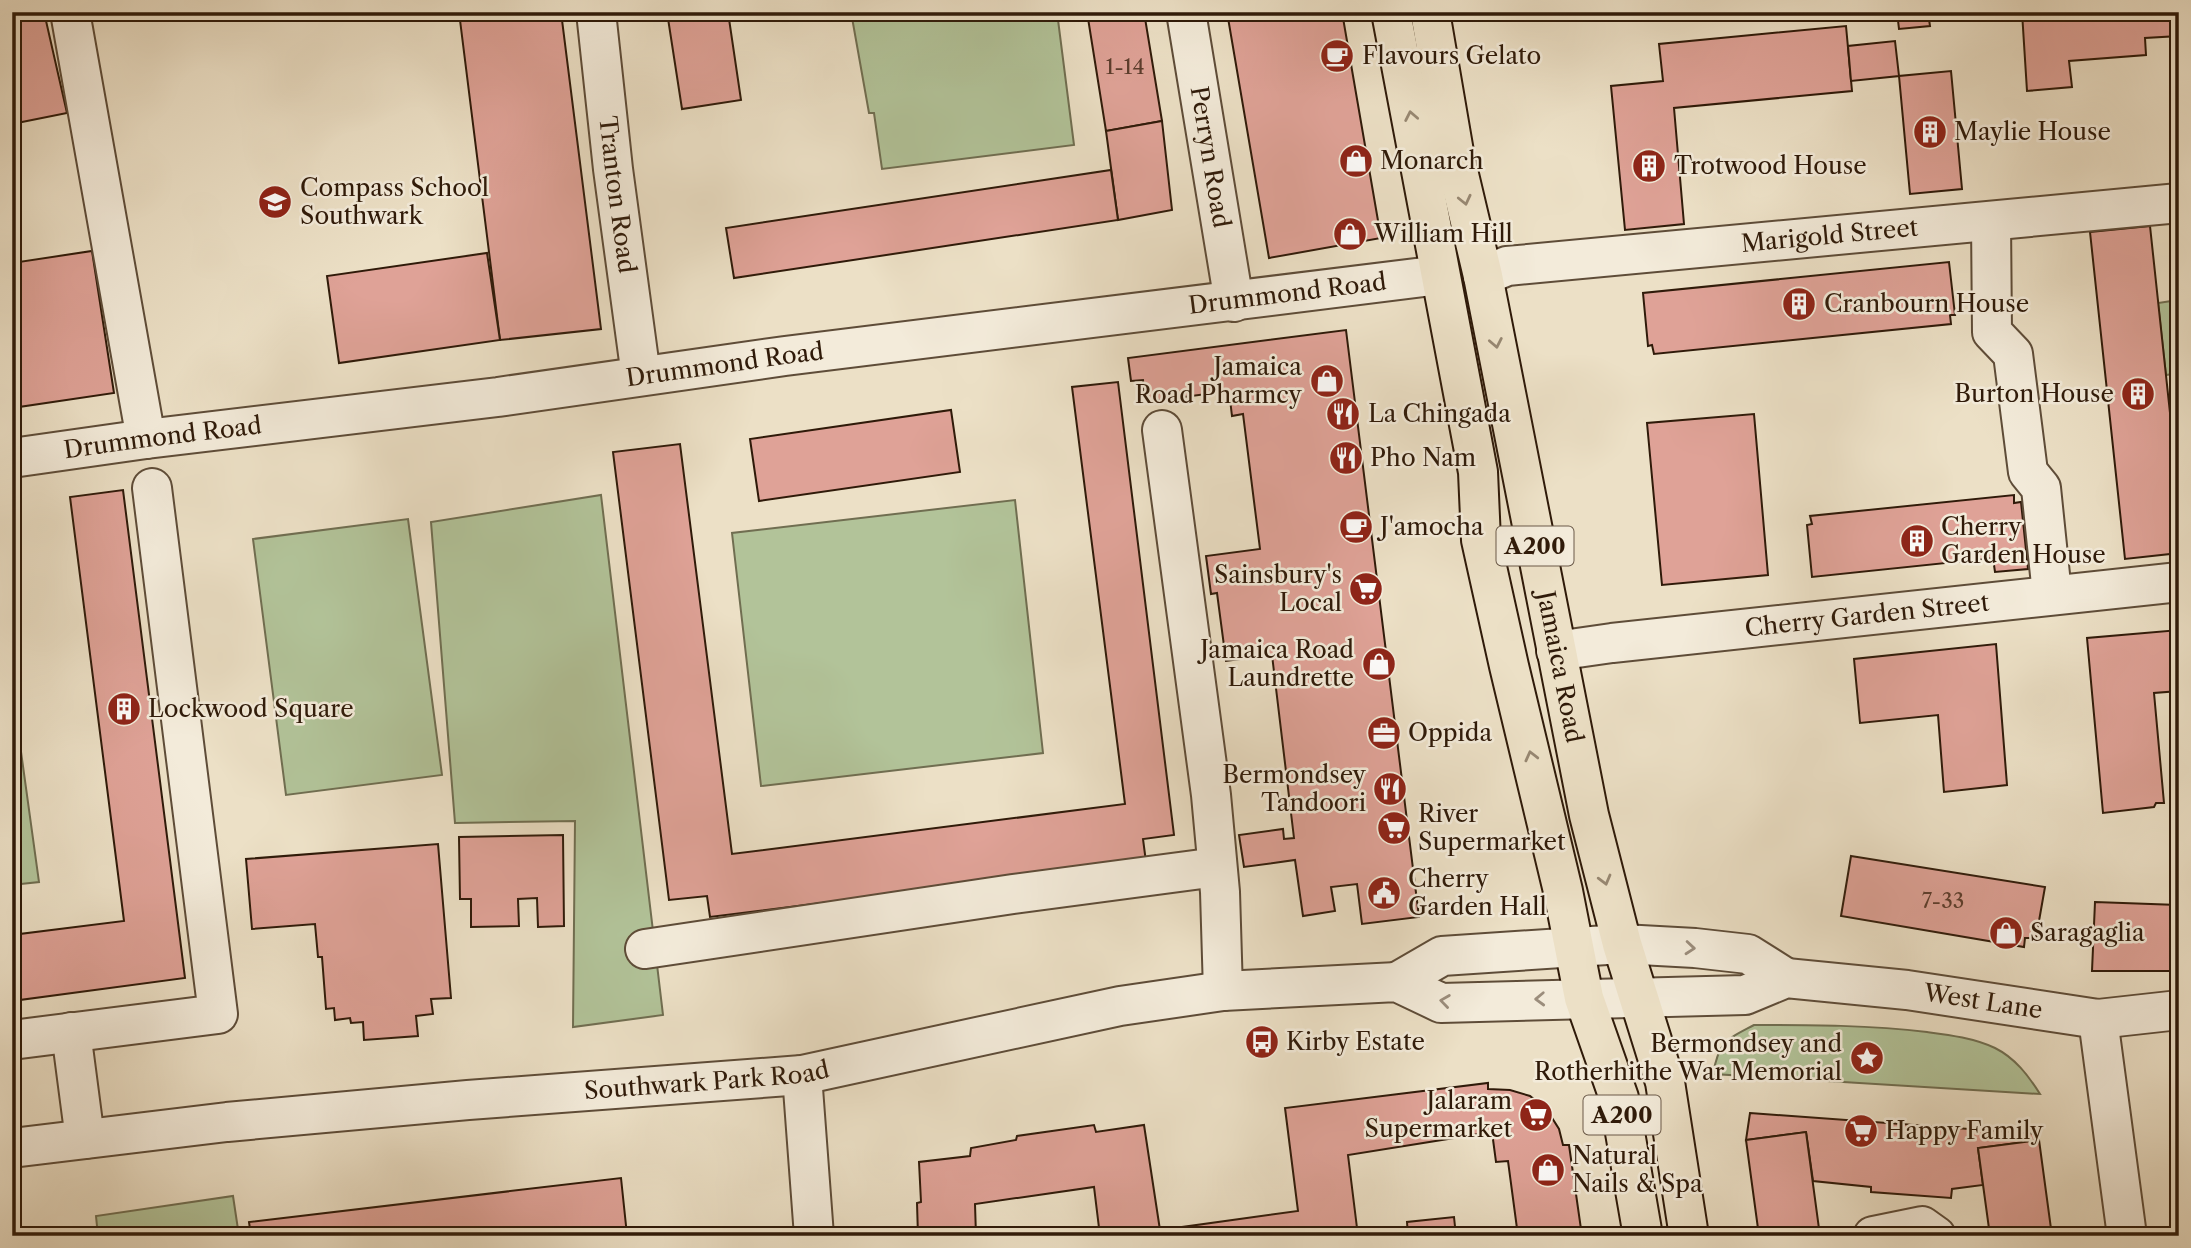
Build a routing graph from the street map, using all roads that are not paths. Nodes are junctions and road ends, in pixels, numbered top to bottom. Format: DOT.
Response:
graph roads {
  1 [pos="70,12"];
  2 [pos="596,12"];
  3 [pos="1185,12"];
  4 [pos="1391,12"];
  5 [pos="1430,12"];
  6 [pos="2179,203"];
  7 [pos="1991,221"];
  8 [pos="1440,275"];
  9 [pos="1483,276"];
  10 [pos="1234,302"];
  11 [pos="641,376"];
  12 [pos="1162,430"];
  13 [pos="146,439"];
  14 [pos="12,458"];
  15 [pos="152,488"];
  16 [pos="2179,582"];
  17 [pos="2052,594"];
  18 [pos="1556,651"];
  19 [pos="1217,867"];
  20 [pos="1622,944"];
  21 [pos="645,948"];
  22 [pos="1575,948"];
  23 [pos="1786,978"];
  24 [pos="1397,982"];
  25 [pos="1223,991"];
  26 [pos="1638,997"];
  27 [pos="1584,998"];
  28 [pos="2179,1010"];
  29 [pos="2098,1020"];
  30 [pos="71,1032"];
  31 [pos="12,1040"];
  32 [pos="802,1074"];
  33 [pos="85,1139"];
  34 [pos="12,1148"];
  35 [pos="814,1236"];
  36 [pos="1643,1236"];
  37 [pos="1689,1236"];
  38 [pos="1873,1236"];
  39 [pos="1936,1236"];
  40 [pos="2127,1236"];
  1 -- 13 [label="street"];
  2 -- 11 [label="street, Tranton Road"];
  3 -- 10 [label="street, Perryn Road"];
  8 -- 4 [label="main road, Jamaica Road / A200, one-way"];
  5 -- 9 [label="main road, Jamaica Road / A200, one-way"];
  6 -- 7 [label="street, Marigold Street"];
  7 -- 9 [label="street, Marigold Street"];
  7 -- 17 [label="street"];
  8 -- 10 [label="street, Drummond Road"];
  22 -- 8 [label="main road, Jamaica Road / A200, one-way"];
  9 -- 18 [label="main road, Jamaica Road / A200, one-way"];
  10 -- 11 [label="street, Drummond Road"];
  11 -- 13 [label="street, Drummond Road"];
  12 -- 19 [label="street"];
  13 -- 14 [label="street, Drummond Road"];
  15 -- 30 [label="street"];
  16 -- 17 [label="street, Cherry Garden Street"];
  17 -- 18 [label="street, Cherry Garden Street"];
  18 -- 20 [label="main road, Jamaica Road / A200, one-way"];
  19 -- 21 [label="street"];
  19 -- 25 [label="street"];
  20 -- 22 [label="street, Southwark Park Road"];
  20 -- 23 [label="street, West Lane, one-way"];
  20 -- 26 [label="main road, Jamaica Road / A200"];
  22 -- 24 [label="street, Southwark Park Road"];
  22 -- 27 [label="main road, Jamaica Road / A200"];
  23 -- 26 [label="street, West Lane"];
  23 -- 29 [label="street, West Lane"];
  24 -- 25 [label="street, Southwark Park Road"];
  27 -- 24 [label="street, Southwark Park Road, one-way"];
  25 -- 32 [label="street, Southwark Park Road"];
  26 -- 27 [label="street, Southwark Park Road"];
  26 -- 37 [label="main road, Jamaica Road / A200"];
  27 -- 36 [label="main road, Jamaica Road / A200"];
  28 -- 29 [label="street, West Lane"];
  29 -- 40 [label="street"];
  30 -- 31 [label="street"];
  30 -- 33 [label="street"];
  32 -- 33 [label="street, Southwark Park Road"];
  32 -- 35 [label="street"];
  33 -- 34 [label="street, Southwark Park Road"];
  38 -- 39 [label="street"];
}
